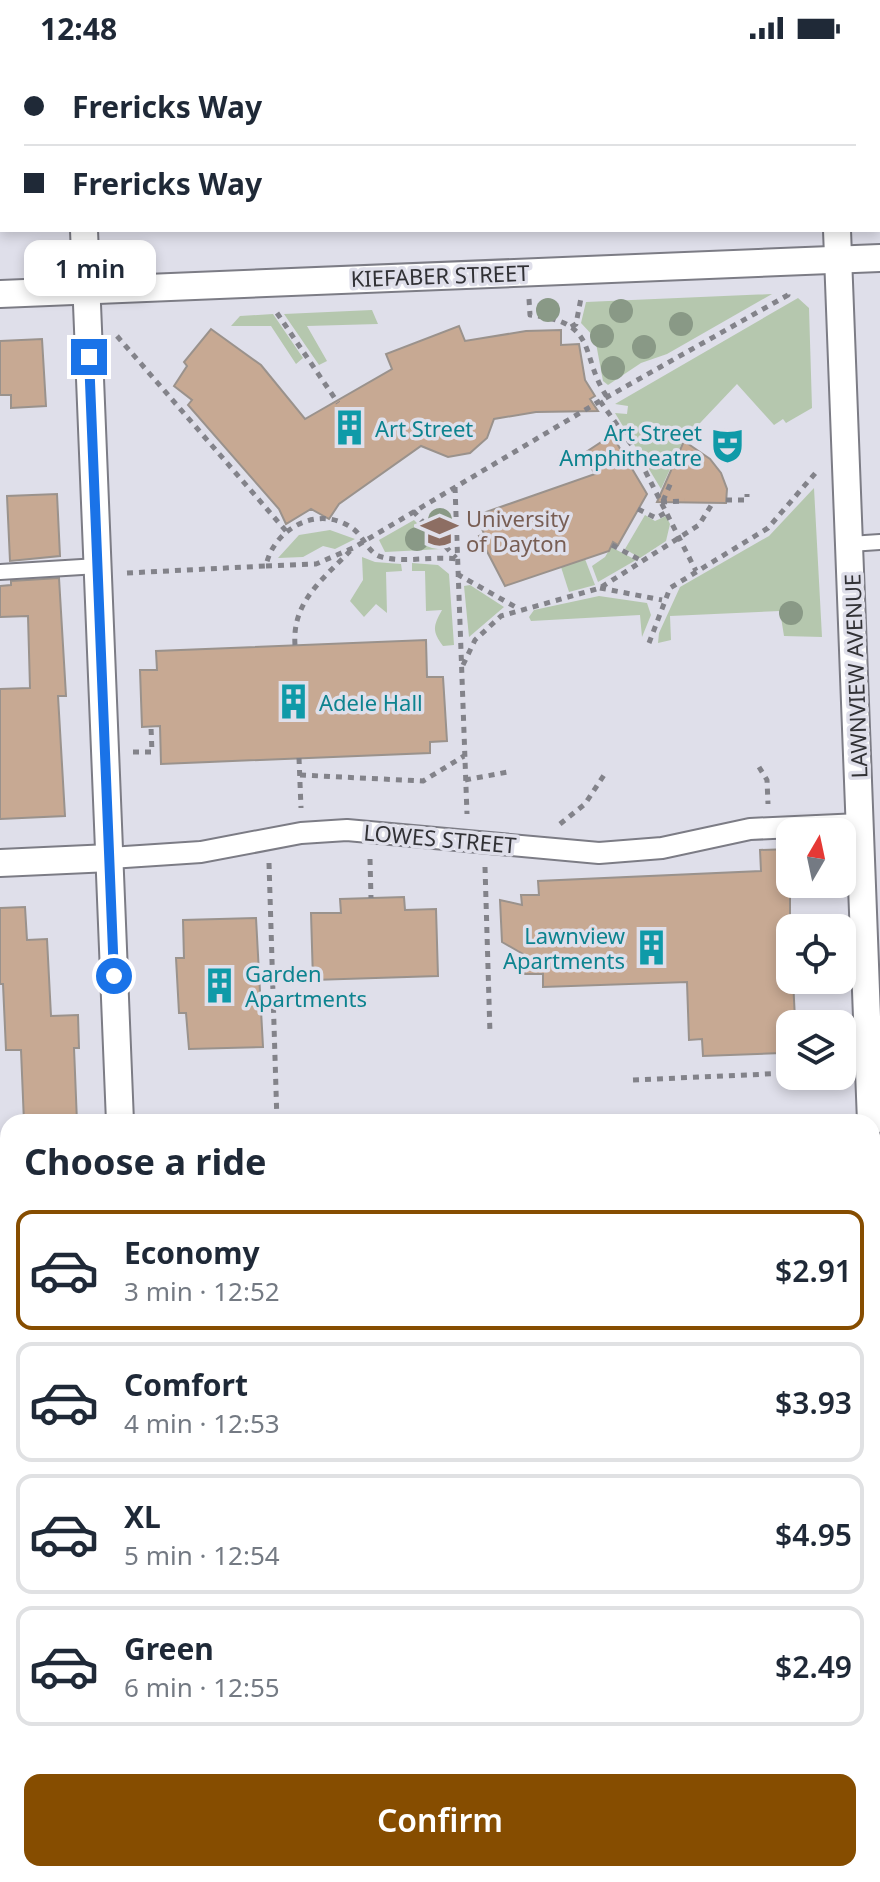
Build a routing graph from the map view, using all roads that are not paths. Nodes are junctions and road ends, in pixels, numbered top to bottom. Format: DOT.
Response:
graph roads {
  1 [pos="84,232"];
  2 [pos="837,232"];
  3 [pos="880,258"];
  4 [pos="837,259"];
  5 [pos="87,289"];
  6 [pos="0,294"];
  7 [pos="880,542"];
  8 [pos="850,544"];
  9 [pos="98,566"];
  10 [pos="0,572"];
  11 [pos="870,824"];
  12 [pos="110,858"];
  13 [pos="0,863"];
  14 [pos="874,1109"];
  15 [pos="120,1114"];
  1 -- 5 [label="street"];
  2 -- 4 [label="street, LAWNVIEW AVENUE"];
  3 -- 4 [label="street, KIEFABER STREET"];
  4 -- 5 [label="street, KIEFABER STREET"];
  4 -- 8 [label="street, LAWNVIEW AVENUE"];
  5 -- 6 [label="street, KIEFABER STREET"];
  5 -- 9 [label="street"];
  7 -- 8 [label="lane"];
  8 -- 11 [label="street, LAWNVIEW AVENUE"];
  9 -- 10 [label="lane"];
  9 -- 12 [label="street"];
  11 -- 12 [label="street, LOWES STREET"];
  11 -- 14 [label="street, LAWNVIEW AVENUE"];
  12 -- 13 [label="street, LOWES STREET"];
  12 -- 15 [label="street"];
}
